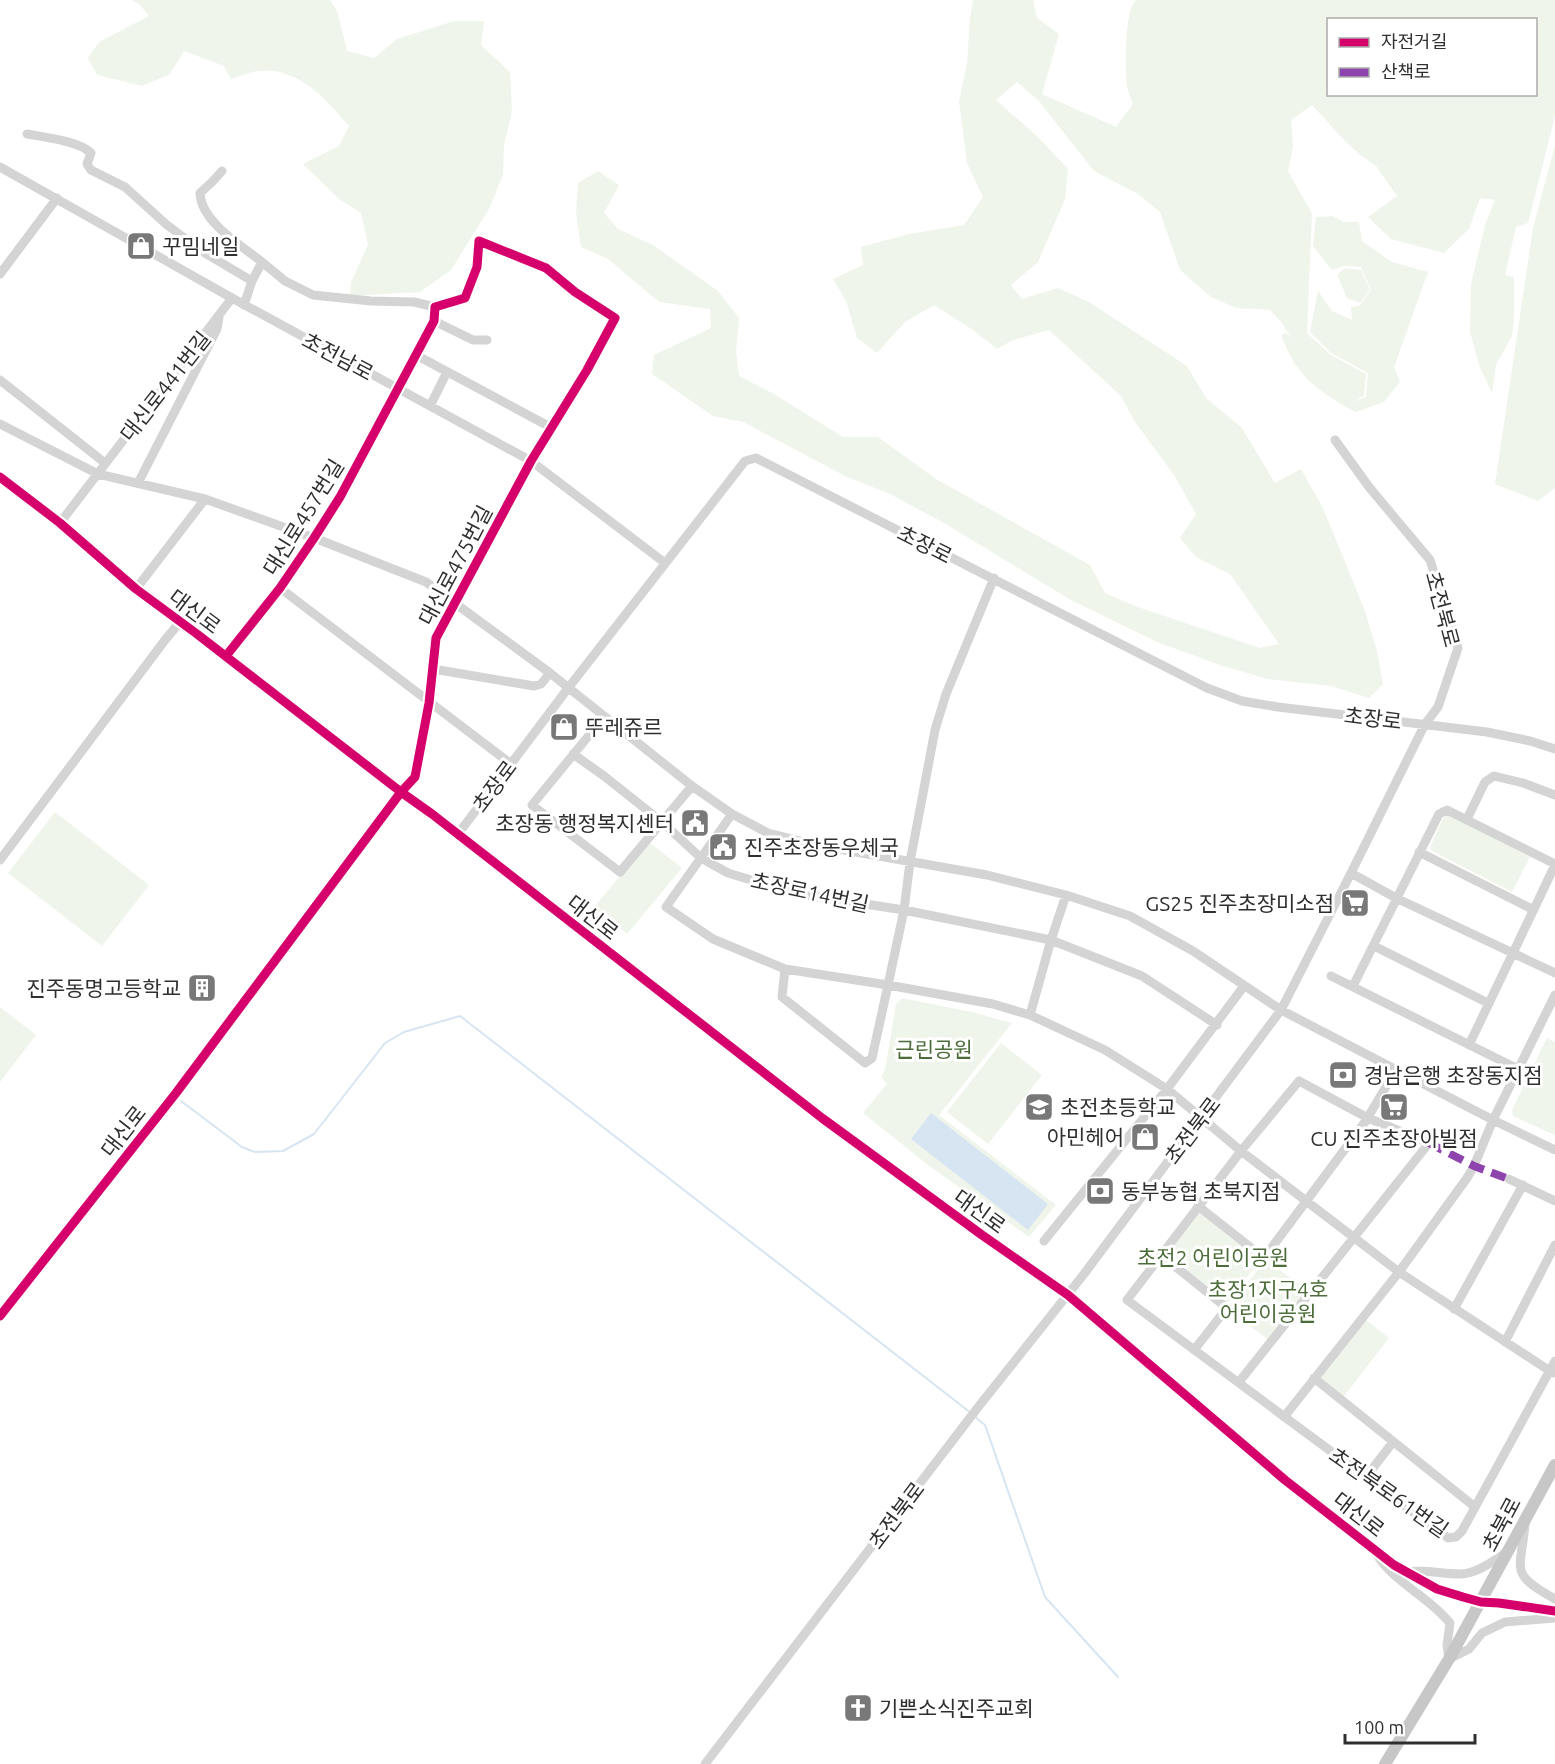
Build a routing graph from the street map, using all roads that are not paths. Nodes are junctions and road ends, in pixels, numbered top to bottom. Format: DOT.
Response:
graph roads {
  1 [pos="27,134"];
  2 [pos="0,167"];
  3 [pos="222,171"];
  4 [pos="57,198"];
  5 [pos="262,262"];
  6 [pos="0,274"];
  7 [pos="252,281"];
  8 [pos="232,298"];
  9 [pos="244,305"];
  10 [pos="435,307"];
  11 [pos="219,314"];
  12 [pos="434,321"];
  13 [pos="487,340"];
  14 [pos="416,355"];
  15 [pos="447,372"];
  16 [pos="0,380"];
  17 [pos="399,389"];
  18 [pos="429,406"];
  19 [pos="0,424"];
  20 [pos="552,428"];
  21 [pos="1335,440"];
  22 [pos="531,461"];
  23 [pos="105,463"];
  24 [pos="98,474"];
  25 [pos="0,477"];
  26 [pos="138,483"];
  27 [pos="205,499"];
  28 [pos="60,523"];
  29 [pos="314,538"];
  30 [pos="665,563"];
  31 [pos="994,578"];
  32 [pos="280,588"];
  33 [pos="136,589"];
  34 [pos="454,602"];
  35 [pos="180,622"];
  36 [pos="226,656"];
  37 [pos="433,669"];
  38 [pos="550,673"];
  39 [pos="569,687"];
  40 [pos="429,703"];
  41 [pos="604,717"];
  42 [pos="1425,724"];
  43 [pos="1555,749"];
  44 [pos="573,754"];
  45 [pos="511,764"];
  46 [pos="692,786"];
  47 [pos="401,792"];
  48 [pos="1555,795"];
  49 [pos="732,814"];
  50 [pos="1467,819"];
  51 [pos="662,822"];
  52 [pos="458,834"];
  53 [pos="1419,852"];
  54 [pos="701,858"];
  55 [pos="0,860"];
  56 [pos="910,862"];
  57 [pos="1555,864"];
  58 [pos="1352,873"];
  59 [pos="1066,895"];
  60 [pos="1396,898"];
  61 [pos="904,910"];
  62 [pos="1534,910"];
  63 [pos="1051,940"];
  64 [pos="1374,946"];
  65 [pos="1513,952"];
  66 [pos="786,969"];
  67 [pos="1555,973"];
  68 [pos="1331,976"];
  69 [pos="888,985"];
  70 [pos="1244,986"];
  71 [pos="1353,986"];
  72 [pos="1555,995"];
  73 [pos="1488,1003"];
  74 [pos="1281,1010"];
  75 [pos="1030,1015"];
  76 [pos="1216,1025"];
  77 [pos="1469,1044"];
  78 [pos="1518,1069"];
  79 [pos="1396,1070"];
  80 [pos="1167,1089"];
  81 [pos="1200,1118"];
  82 [pos="1368,1118"];
  83 [pos="1493,1120"];
  84 [pos="1555,1150"];
  85 [pos="1241,1151"];
  86 [pos="1509,1179"];
  87 [pos="1523,1185"];
  88 [pos="1308,1201"];
  89 [pos="1555,1201"];
  90 [pos="1198,1206"];
  91 [pos="1354,1237"];
  92 [pos="1044,1241"];
  93 [pos="1555,1245"];
  94 [pos="1161,1255"];
  95 [pos="1399,1272"];
  96 [pos="1068,1295"];
  97 [pos="1454,1309"];
  98 [pos="0,1316"];
  99 [pos="1505,1342"];
  100 [pos="1194,1350"];
  101 [pos="1555,1360"];
  102 [pos="1552,1372"];
  103 [pos="1314,1378"];
  104 [pos="1239,1382"];
  105 [pos="1284,1417"];
  106 [pos="1393,1442"];
  107 [pos="1555,1465"];
  108 [pos="1366,1478"];
  109 [pos="1475,1507"];
  110 [pos="1526,1520"];
  111 [pos="1372,1548"];
  112 [pos="1509,1550"];
  113 [pos="1407,1572"];
  114 [pos="1555,1599"];
  115 [pos="1481,1602"];
  116 [pos="1555,1611"];
  117 [pos="1555,1618"];
  118 [pos="1449,1659"];
  119 [pos="705,1764"];
  120 [pos="1385,1764"];
  1 -- 7 [label="street"];
  2 -- 4 [label="street, 초전남로"];
  3 -- 5 [label="street"];
  4 -- 6 [label="street"];
  4 -- 8 [label="street, 초전남로"];
  5 -- 7 [label="street"];
  5 -- 10 [label="street"];
  7 -- 9 [label="street"];
  8 -- 9 [label="street, 초전남로"];
  8 -- 11 [label="street, 대신로441번길"];
  9 -- 17 [label="street, 초전남로"];
  10 -- 12 [label="street"];
  10 -- 20 [label="street, 대신로475번길"];
  11 -- 23 [label="street, 대신로441번길"];
  11 -- 26 [label="street"];
  12 -- 13 [label="street"];
  12 -- 14 [label="street, 대신로457번길"];
  14 -- 15 [label="street"];
  14 -- 17 [label="street, 대신로457번길"];
  15 -- 18 [label="street"];
  15 -- 20 [label="street"];
  16 -- 23 [label="street"];
  17 -- 18 [label="street, 초전남로"];
  17 -- 29 [label="street, 대신로457번길"];
  18 -- 22 [label="street, 초전남로"];
  19 -- 24 [label="street"];
  20 -- 22 [label="street, 대신로475번길"];
  21 -- 42 [label="street, 초전북로"];
  22 -- 30 [label="street, 초전남로"];
  22 -- 34 [label="street, 대신로475번길"];
  23 -- 24 [label="street, 대신로441번길"];
  24 -- 26 [label="street"];
  24 -- 28 [label="street, 대신로441번길"];
  25 -- 28 [label="street, 대신로"];
  26 -- 27 [label="street"];
  27 -- 29 [label="street"];
  27 -- 33 [label="street"];
  28 -- 33 [label="street, 대신로"];
  29 -- 32 [label="street, 대신로457번길"];
  29 -- 34 [label="street"];
  30 -- 31 [label="street, 초장로"];
  30 -- 39 [label="street, 초장로"];
  31 -- 42 [label="street, 초장로"];
  31 -- 56 [label="street"];
  32 -- 36 [label="street, 대신로457번길"];
  32 -- 40 [label="street"];
  33 -- 35 [label="street, 대신로"];
  34 -- 37 [label="street, 대신로475번길"];
  34 -- 38 [label="street"];
  35 -- 36 [label="street, 대신로"];
  35 -- 55 [label="street, 대신로"];
  36 -- 47 [label="street, 대신로"];
  37 -- 38 [label="street"];
  37 -- 40 [label="street, 대신로475번길"];
  38 -- 39 [label="street"];
  39 -- 41 [label="street"];
  39 -- 45 [label="street, 초장로"];
  40 -- 45 [label="street"];
  40 -- 47 [label="street, 대신로475번길"];
  41 -- 44 [label="street"];
  41 -- 46 [label="street"];
  42 -- 43 [label="street, 초장로"];
  42 -- 58 [label="street, 초전북로"];
  44 -- 51 [label="street"];
  44 -- 51 [label="street"];
  45 -- 52 [label="street, 초장로"];
  46 -- 49 [label="street"];
  46 -- 51 [label="street"];
  47 -- 52 [label="street, 대신로"];
  47 -- 98 [label="street, 대신로"];
  48 -- 50 [label="street"];
  49 -- 54 [label="street"];
  49 -- 56 [label="street"];
  50 -- 53 [label="street"];
  50 -- 57 [label="street"];
  51 -- 54 [label="street, 초장로14번길"];
  52 -- 96 [label="street, 대신로"];
  53 -- 60 [label="street"];
  53 -- 62 [label="street"];
  54 -- 61 [label="street, 초장로14번길"];
  54 -- 66 [label="street"];
  56 -- 59 [label="street"];
  56 -- 61 [label="street"];
  57 -- 62 [label="street"];
  58 -- 60 [label="street"];
  58 -- 74 [label="street, 초전북로"];
  59 -- 63 [label="street"];
  59 -- 70 [label="street"];
  60 -- 64 [label="street"];
  60 -- 65 [label="street"];
  61 -- 63 [label="street, 초장로14번길"];
  61 -- 69 [label="street"];
  62 -- 65 [label="street"];
  63 -- 75 [label="street"];
  63 -- 76 [label="street, 초장로14번길"];
  64 -- 71 [label="street"];
  64 -- 73 [label="street"];
  65 -- 67 [label="street"];
  65 -- 73 [label="street"];
  66 -- 69 [label="street"];
  66 -- 69 [label="street"];
  68 -- 71 [label="street"];
  69 -- 75 [label="street"];
  70 -- 74 [label="street"];
  70 -- 76 [label="street"];
  71 -- 77 [label="street"];
  72 -- 78 [label="street"];
  73 -- 77 [label="street"];
  74 -- 79 [label="street"];
  74 -- 81 [label="street, 초전북로"];
  75 -- 80 [label="street"];
  76 -- 80 [label="street"];
  77 -- 78 [label="street"];
  78 -- 83 [label="street"];
  79 -- 82 [label="street"];
  79 -- 83 [label="street"];
  80 -- 81 [label="street"];
  80 -- 92 [label="street"];
  81 -- 85 [label="street"];
  81 -- 96 [label="street, 초전북로"];
  82 -- 85 [label="street, 초전북로61번길"];
  82 -- 88 [label="street"];
  82 -- 91 [label="street, 초전북로61번길"];
  83 -- 84 [label="street"];
  83 -- 95 [label="street"];
  85 -- 88 [label="street"];
  85 -- 90 [label="street, 초전북로61번길"];
  86 -- 87 [label="street"];
  87 -- 89 [label="street"];
  87 -- 97 [label="street"];
  88 -- 90 [label="street"];
  88 -- 91 [label="street"];
  90 -- 94 [label="street, 초전북로61번길"];
  91 -- 95 [label="street"];
  91 -- 104 [label="street, 초전북로61번길"];
  93 -- 99 [label="street"];
  94 -- 100 [label="street"];
  94 -- 100 [label="street, 초전북로61번길"];
  95 -- 97 [label="street"];
  95 -- 103 [label="street"];
  96 -- 111 [label="street, 대신로"];
  96 -- 119 [label="street, 초전북로"];
  97 -- 99 [label="street"];
  99 -- 102 [label="street"];
  100 -- 104 [label="street, 초전북로61번길"];
  101 -- 102 [label="street, 초전북로61번길"];
  102 -- 109 [label="street, 초전북로61번길"];
  103 -- 105 [label="street"];
  103 -- 106 [label="street"];
  104 -- 105 [label="street, 초전북로61번길"];
  105 -- 108 [label="street, 초전북로61번길"];
  106 -- 108 [label="street"];
  106 -- 109 [label="street"];
  107 -- 110 [label="main road, 초북로"];
  108 -- 109 [label="street, 초전북로61번길"];
  110 -- 112 [label="main road, 초북로"];
  110 -- 114 [label="street"];
  111 -- 113 [label="street, 대신로"];
  111 -- 118 [label="street"];
  112 -- 113 [label="street"];
  112 -- 115 [label="main road, 초북로"];
  113 -- 115 [label="street, 대신로"];
  115 -- 116 [label="street, 대신로"];
  115 -- 118 [label="main road, 초북로"];
  117 -- 118 [label="street"];
  118 -- 120 [label="main road, 초북로"];
}
